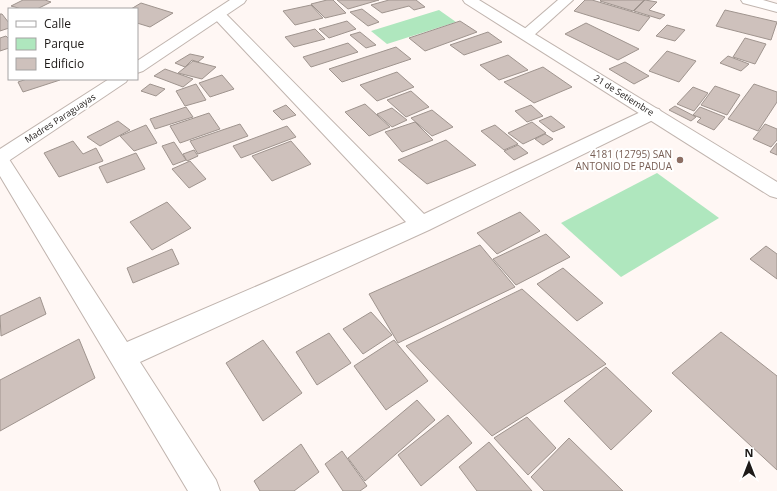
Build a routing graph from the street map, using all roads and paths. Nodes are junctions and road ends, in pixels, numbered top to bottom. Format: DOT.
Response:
graph roads {
  1 [pos="239,0"];
  2 [pos="470,0"];
  3 [pos="566,0"];
  4 [pos="748,0"];
  5 [pos="777,8"];
  6 [pos="218,14"];
  7 [pos="527,34"];
  8 [pos="138,67"];
  9 [pos="118,80"];
  10 [pos="653,113"];
  11 [pos="0,159"];
  12 [pos="777,191"];
  13 [pos="421,224"];
  14 [pos="122,357"];
  15 [pos="205,491"];
  1 -- 6 [label="street"];
  2 -- 7 [label="street, 21 de Setiembre"];
  3 -- 7 [label="street"];
  4 -- 5 [label="street"];
  6 -- 8 [label="street"];
  6 -- 13 [label="street"];
  7 -- 10 [label="street, 21 de Setiembre"];
  9 -- 11 [label="street, Madres Paraguayas"];
  10 -- 12 [label="street, 21 de Setiembre"];
  10 -- 13 [label="street"];
  11 -- 14 [label="street"];
  13 -- 14 [label="street"];
  14 -- 15 [label="street"];
}
